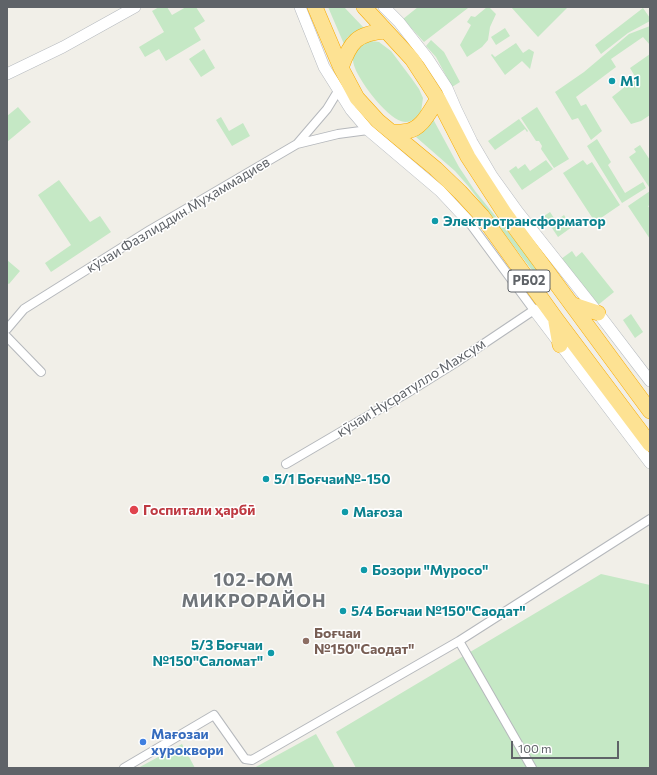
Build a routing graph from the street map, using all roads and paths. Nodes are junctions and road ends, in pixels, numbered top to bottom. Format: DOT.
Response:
graph roads {
  1 [pos="135,7"];
  2 [pos="300,7"];
  3 [pos="315,7"];
  4 [pos="364,7"];
  5 [pos="384,7"];
  6 [pos="386,31"];
  7 [pos="341,68"];
  8 [pos="7,74"];
  9 [pos="338,91"];
  10 [pos="438,99"];
  11 [pos="368,130"];
  12 [pos="392,132"];
  13 [pos="297,144"];
  14 [pos="469,222"];
  15 [pos="571,304"];
  16 [pos="534,310"];
  17 [pos="598,313"];
  18 [pos="556,319"];
  19 [pos="7,329"];
  20 [pos="7,337"];
  21 [pos="560,345"];
  22 [pos="41,372"];
  23 [pos="650,381"];
  24 [pos="650,411"];
  25 [pos="650,444"];
  26 [pos="650,463"];
  27 [pos="286,464"];
  28 [pos="650,518"];
  29 [pos="459,641"];
  30 [pos="124,768"];
  31 [pos="532,768"];
  1 -- 8 [label="street"];
  2 -- 9 [label="street"];
  3 -- 7 [label="highway, РБ02"];
  4 -- 6 [label="highway, РБ02"];
  5 -- 17 [label="street"];
  6 -- 7 [label="highway"];
  6 -- 10 [label="highway, РБ02"];
  7 -- 12 [label="highway, РБ02"];
  9 -- 11 [label="street"];
  9 -- 13 [label="street, кӯчаи Фазлиддин Муҳаммадиев"];
  10 -- 12 [label="highway"];
  10 -- 15 [label="highway, РБ02"];
  11 -- 13 [label="street"];
  11 -- 14 [label="street"];
  12 -- 18 [label="highway, РБ02"];
  13 -- 19 [label="street, кӯчаи Фазлиддин Муҳаммадиев"];
  14 -- 16 [label="street"];
  15 -- 17 [label="highway"];
  15 -- 24 [label="highway, РБ02"];
  16 -- 21 [label="street"];
  16 -- 27 [label="street, кӯчаи Нусратулло Махсум"];
  17 -- 23 [label="street"];
  18 -- 21 [label="highway"];
  18 -- 25 [label="highway, РБ02"];
  20 -- 22 [label="street"];
  21 -- 26 [label="street"];
  28 -- 29 [label="street"];
  29 -- 30 [label="street"];
  29 -- 31 [label="street"];
}
